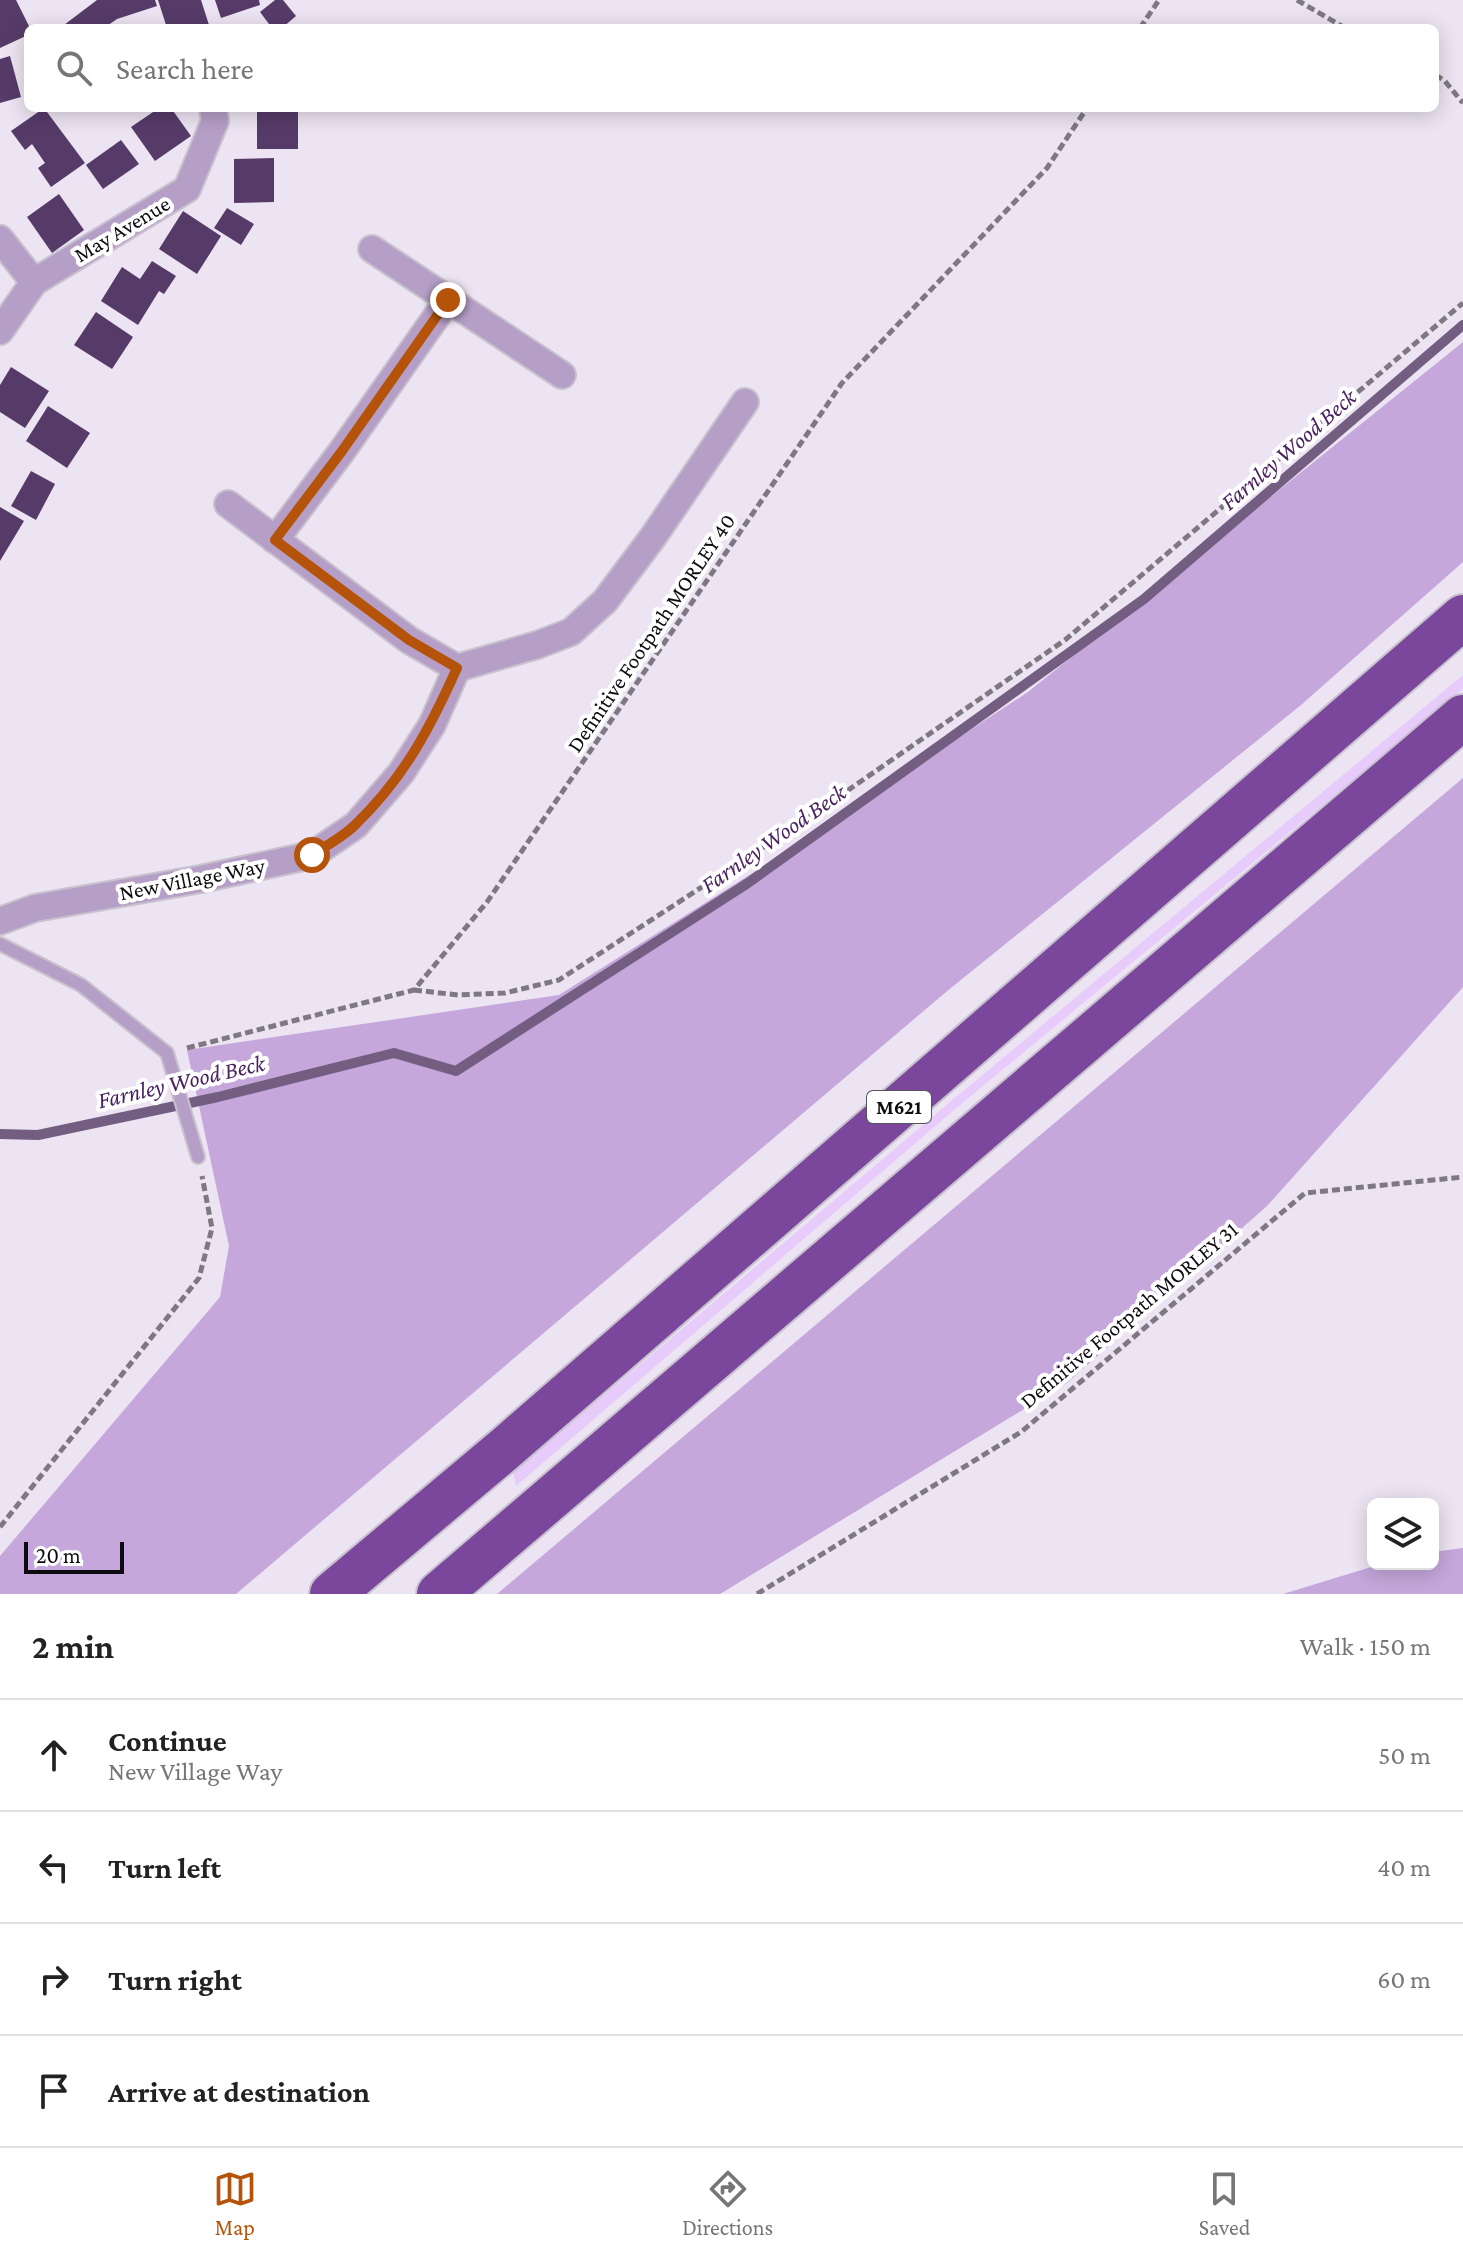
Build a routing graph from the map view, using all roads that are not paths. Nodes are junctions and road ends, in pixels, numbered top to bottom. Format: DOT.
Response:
graph roads {
  1 [pos="214,112"];
  2 [pos="0,239"];
  3 [pos="372,249"];
  4 [pos="34,282"];
  5 [pos="448,300"];
  6 [pos="0,331"];
  7 [pos="562,375"];
  8 [pos="745,402"];
  9 [pos="228,504"];
  10 [pos="275,540"];
  11 [pos="1463,617"];
  12 [pos="457,668"];
  13 [pos="1463,717"];
  14 [pos="0,921"];
  15 [pos="0,944"];
  16 [pos="198,1157"];
  17 [pos="332,1594"];
  18 [pos="439,1594"];
  1 -- 4 [label="street, May Avenue"];
  2 -- 4 [label="street"];
  3 -- 5 [label="street"];
  4 -- 6 [label="street, May Avenue"];
  5 -- 7 [label="street"];
  5 -- 10 [label="street"];
  8 -- 12 [label="street"];
  9 -- 10 [label="street"];
  10 -- 12 [label="street"];
  11 -- 17 [label="highway, M621"];
  12 -- 14 [label="street, New Village Way"];
  13 -- 18 [label="highway"];
  15 -- 16 [label="lane"];
}
